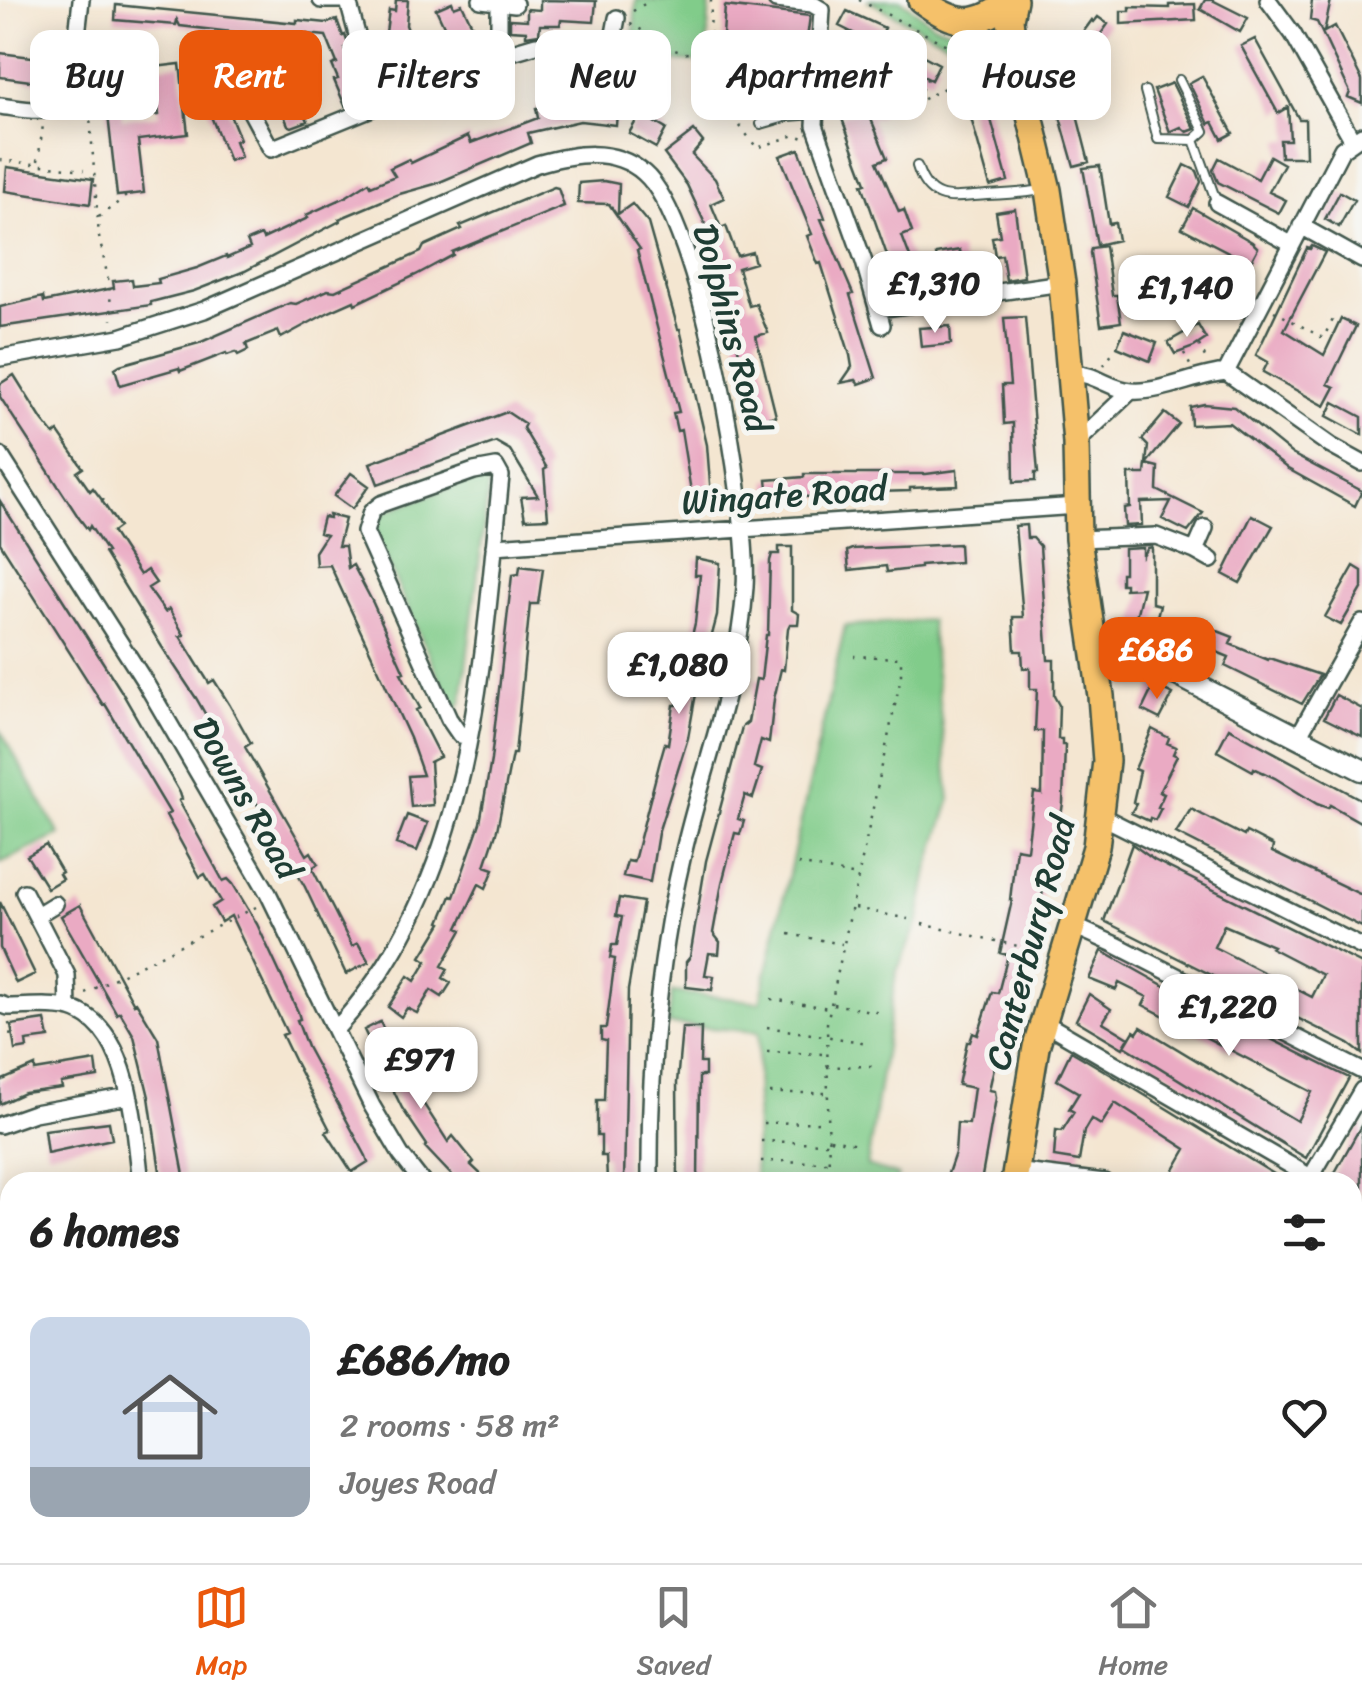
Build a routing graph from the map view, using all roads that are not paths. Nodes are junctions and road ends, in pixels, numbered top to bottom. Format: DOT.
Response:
graph roads {
  1 [pos="82,0"];
  2 [pos="322,0"];
  3 [pos="481,0"];
  4 [pos="776,0"];
  5 [pos="921,0"];
  6 [pos="1012,0"];
  7 [pos="1269,0"];
  8 [pos="350,1"];
  9 [pos="507,3"];
  10 [pos="616,18"];
  11 [pos="962,22"];
  12 [pos="81,30"];
  13 [pos="357,30"];
  14 [pos="499,30"];
  15 [pos="614,30"];
  16 [pos="821,30"];
  17 [pos="974,30"];
  18 [pos="1012,30"];
  19 [pos="1180,80"];
  20 [pos="1145,90"];
  21 [pos="0,106"];
  22 [pos="30,108"];
  23 [pos="255,120"];
  24 [pos="342,120"];
  25 [pos="775,120"];
  26 [pos="817,120"];
  27 [pos="1031,120"];
  28 [pos="761,124"];
  29 [pos="1357,137"];
  30 [pos="1194,140"];
  31 [pos="917,166"];
  32 [pos="1048,190"];
  33 [pos="1216,203"];
  34 [pos="1301,226"];
  35 [pos="1290,244"];
  36 [pos="1362,260"];
  37 [pos="1062,283"];
  38 [pos="0,358"];
  39 [pos="1226,372"];
  40 [pos="1071,373"];
  41 [pos="1131,391"];
  42 [pos="1076,443"];
  43 [pos="0,455"];
  44 [pos="1361,460"];
  45 [pos="1077,506"];
  46 [pos="745,528"];
  47 [pos="1206,528"];
  48 [pos="1078,538"];
  49 [pos="494,546"];
  50 [pos="1195,551"];
  51 [pos="1211,560"];
  52 [pos="1362,623"];
  53 [pos="1094,647"];
  54 [pos="1299,735"];
  55 [pos="469,737"];
  56 [pos="1362,770"];
  57 [pos="1101,816"];
  58 [pos="24,892"];
  59 [pos="55,904"];
  60 [pos="37,915"];
  61 [pos="1074,926"];
  62 [pos="1362,947"];
  63 [pos="72,1002"];
  64 [pos="3,1009"];
  65 [pos="1045,1023"];
  66 [pos="335,1030"];
  67 [pos="1362,1071"];
  68 [pos="1362,1090"];
  69 [pos="129,1096"];
  70 [pos="0,1125"];
  71 [pos="140,1172"];
  72 [pos="414,1172"];
  73 [pos="650,1172"];
  74 [pos="1015,1172"];
  75 [pos="1298,1172"];
  76 [pos="1318,1172"];
  1 -- 12 [label="street"];
  2 -- 8 [label="street"];
  3 -- 9 [label="street"];
  4 -- 16 [label="street"];
  5 -- 11 [label="highway"];
  6 -- 11 [label="highway"];
  6 -- 18 [label="highway, Canterbury Road"];
  7 -- 29 [label="street"];
  8 -- 13 [label="street"];
  9 -- 14 [label="street"];
  10 -- 15 [label="street"];
  11 -- 17 [label="highway"];
  19 -- 30 [label="lane"];
  20 -- 30 [label="lane"];
  21 -- 22 [label="street"];
  23 -- 24 [label="street"];
  25 -- 28 [label="lane"];
  26 -- 37 [label="street"];
  27 -- 32 [label="highway, Canterbury Road"];
  29 -- 34 [label="street"];
  30 -- 33 [label="lane"];
  31 -- 32 [label="lane"];
  32 -- 37 [label="highway, Canterbury Road"];
  33 -- 35 [label="street"];
  34 -- 35 [label="street"];
  34 -- 36 [label="street"];
  35 -- 39 [label="street"];
  37 -- 40 [label="highway, Canterbury Road"];
  38 -- 46 [label="street, Dolphins Road"];
  39 -- 41 [label="street"];
  39 -- 44 [label="street"];
  40 -- 41 [label="street"];
  40 -- 42 [label="highway, Canterbury Road"];
  41 -- 42 [label="street"];
  42 -- 45 [label="highway, Canterbury Road"];
  43 -- 66 [label="street, Downs Road"];
  45 -- 46 [label="street, Wingate Road"];
  45 -- 48 [label="highway, Canterbury Road"];
  46 -- 49 [label="street, Wingate Road"];
  46 -- 73 [label="street, Dolphins Road"];
  47 -- 50 [label="street"];
  48 -- 50 [label="street"];
  48 -- 53 [label="highway, Canterbury Road"];
  49 -- 55 [label="street"];
  49 -- 55 [label="street"];
  50 -- 51 [label="street"];
  52 -- 54 [label="street"];
  53 -- 54 [label="street"];
  53 -- 57 [label="highway, Canterbury Road"];
  54 -- 56 [label="street"];
  55 -- 66 [label="street"];
  57 -- 61 [label="highway, Canterbury Road"];
  57 -- 62 [label="street"];
  58 -- 60 [label="street"];
  59 -- 60 [label="street"];
  60 -- 63 [label="street"];
  61 -- 65 [label="highway, Canterbury Road"];
  61 -- 67 [label="street"];
  63 -- 64 [label="street"];
  63 -- 69 [label="street"];
  65 -- 74 [label="highway, Canterbury Road"];
  65 -- 75 [label="street"];
  66 -- 72 [label="street, Downs Road"];
  68 -- 76 [label="street"];
  69 -- 70 [label="street"];
  69 -- 71 [label="street"];
}
